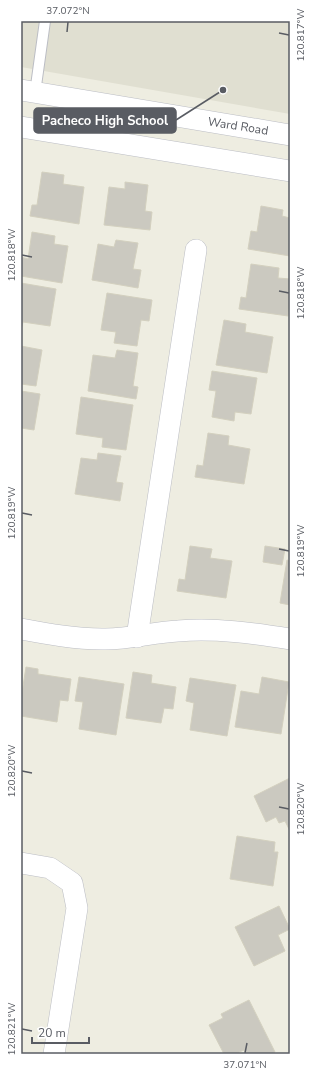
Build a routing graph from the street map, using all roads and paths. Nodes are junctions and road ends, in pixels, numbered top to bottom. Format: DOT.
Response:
graph roads {
  1 [pos="45,21"];
  2 [pos="28,92"];
  3 [pos="21,127"];
  4 [pos="290,135"];
  5 [pos="290,172"];
  6 [pos="196,250"];
  7 [pos="21,629"];
  8 [pos="137,637"];
  9 [pos="290,639"];
  10 [pos="21,863"];
  11 [pos="54,1054"];
  1 -- 2 [label="lane"];
  2 -- 4 [label="street, Ward Road"];
  3 -- 5 [label="street"];
  6 -- 8 [label="street"];
  7 -- 8 [label="street"];
  8 -- 9 [label="street"];
  10 -- 11 [label="street"];
}
